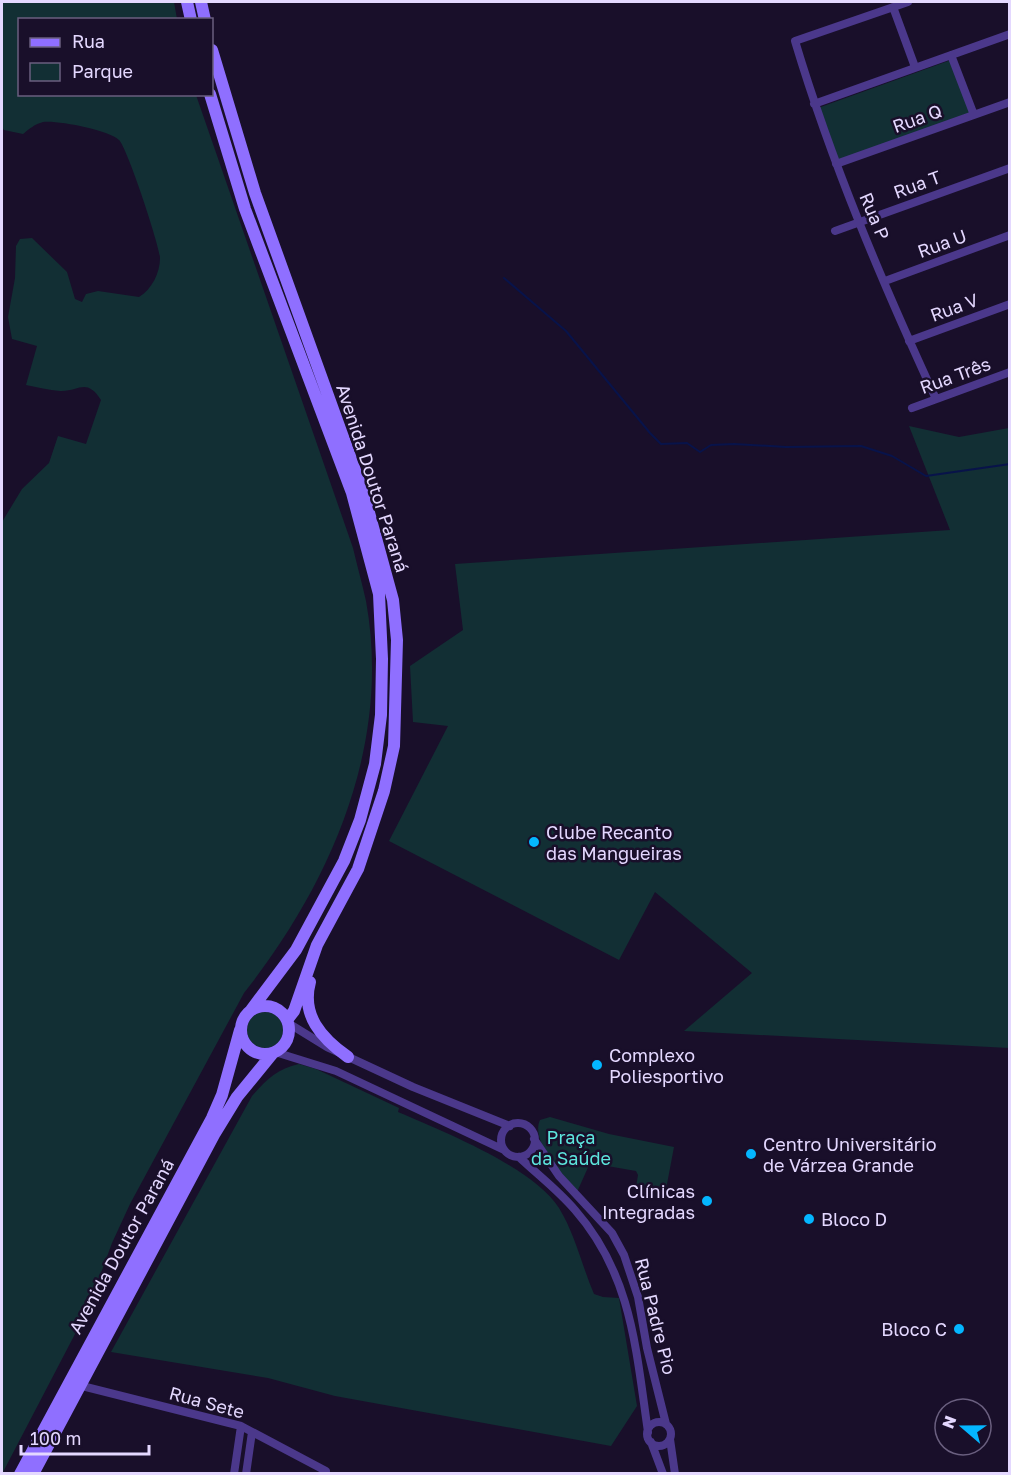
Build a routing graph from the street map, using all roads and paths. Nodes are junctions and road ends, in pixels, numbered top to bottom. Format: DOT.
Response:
graph roads {
  1 [pos="187,2"];
  2 [pos="201,2"];
  3 [pos="908,2"];
  4 [pos="893,7"];
  5 [pos="191,18"];
  6 [pos="205,18"];
  7 [pos="1010,34"];
  8 [pos="213,53"];
  9 [pos="951,55"];
  10 [pos="915,67"];
  11 [pos="211,96"];
  12 [pos="1010,102"];
  13 [pos="814,104"];
  14 [pos="974,115"];
  15 [pos="836,164"];
  16 [pos="1010,168"];
  17 [pos="859,223"];
  18 [pos="835,231"];
  19 [pos="1010,236"];
  20 [pos="885,280"];
  21 [pos="1010,304"];
  22 [pos="909,341"];
  23 [pos="1010,372"];
  24 [pos="936,399"];
  25 [pos="912,408"];
  26 [pos="333,916"];
  27 [pos="251,1010"];
  28 [pos="288,1022"];
  29 [pos="240,1030"];
  30 [pos="274,1053"];
  31 [pos="348,1057"];
  32 [pos="510,1125"];
  33 [pos="534,1139"];
  34 [pos="504,1150"];
  35 [pos="519,1157"];
  36 [pos="82,1386"];
  37 [pos="666,1424"];
  38 [pos="241,1426"];
  39 [pos="252,1432"];
  40 [pos="648,1432"];
  41 [pos="670,1439"];
  42 [pos="651,1442"];
  43 [pos="20,1473"];
  44 [pos="33,1473"];
  45 [pos="234,1473"];
  46 [pos="246,1473"];
  47 [pos="325,1473"];
  48 [pos="663,1473"];
  49 [pos="675,1473"];
  1 -- 5 [label="main road"];
  2 -- 6 [label="main road"];
  3 -- 4 [label="street"];
  4 -- 10 [label="street"];
  4 -- 13 [label="street, Rua P"];
  7 -- 9 [label="street"];
  8 -- 26 [label="main road, Avenida Doutor Paraná"];
  9 -- 10 [label="street"];
  9 -- 14 [label="street"];
  10 -- 13 [label="street"];
  11 -- 27 [label="main road, Avenida Doutor Paraná"];
  12 -- 14 [label="street, Rua Q"];
  13 -- 15 [label="street, Rua P"];
  14 -- 15 [label="street, Rua Q"];
  15 -- 17 [label="street, Rua P"];
  16 -- 17 [label="street, Rua T"];
  17 -- 18 [label="street, Rua T"];
  17 -- 20 [label="street, Rua P"];
  19 -- 20 [label="street, Rua U"];
  20 -- 22 [label="street, Rua P"];
  21 -- 22 [label="street, Rua V"];
  22 -- 24 [label="street, Rua P"];
  23 -- 24 [label="street, Rua Três"];
  24 -- 25 [label="street, Rua Três"];
  26 -- 28 [label="main road, Avenida Doutor Paraná"];
  26 -- 31 [label="main road"];
  27 -- 28 [label="main road"];
  27 -- 29 [label="main road"];
  28 -- 30 [label="main road"];
  28 -- 31 [label="street"];
  29 -- 30 [label="main road"];
  29 -- 43 [label="main road, Avenida Doutor Paraná"];
  30 -- 34 [label="street"];
  30 -- 36 [label="main road, Avenida Doutor Paraná"];
  31 -- 32 [label="street"];
  32 -- 33 [label="street"];
  32 -- 34 [label="street"];
  33 -- 35 [label="street"];
  33 -- 37 [label="street, Rua Padre Pio"];
  34 -- 35 [label="street"];
  35 -- 40 [label="street, Rua Padre Pio"];
  36 -- 38 [label="street, Rua Sete"];
  36 -- 44 [label="main road, Avenida Doutor Paraná"];
  37 -- 40 [label="street"];
  37 -- 41 [label="street"];
  38 -- 39 [label="street, Rua Sete"];
  38 -- 45 [label="street"];
  39 -- 46 [label="street"];
  39 -- 47 [label="street, Rua Sete"];
  40 -- 42 [label="street"];
  41 -- 42 [label="street"];
  41 -- 49 [label="street"];
  42 -- 48 [label="street"];
}
